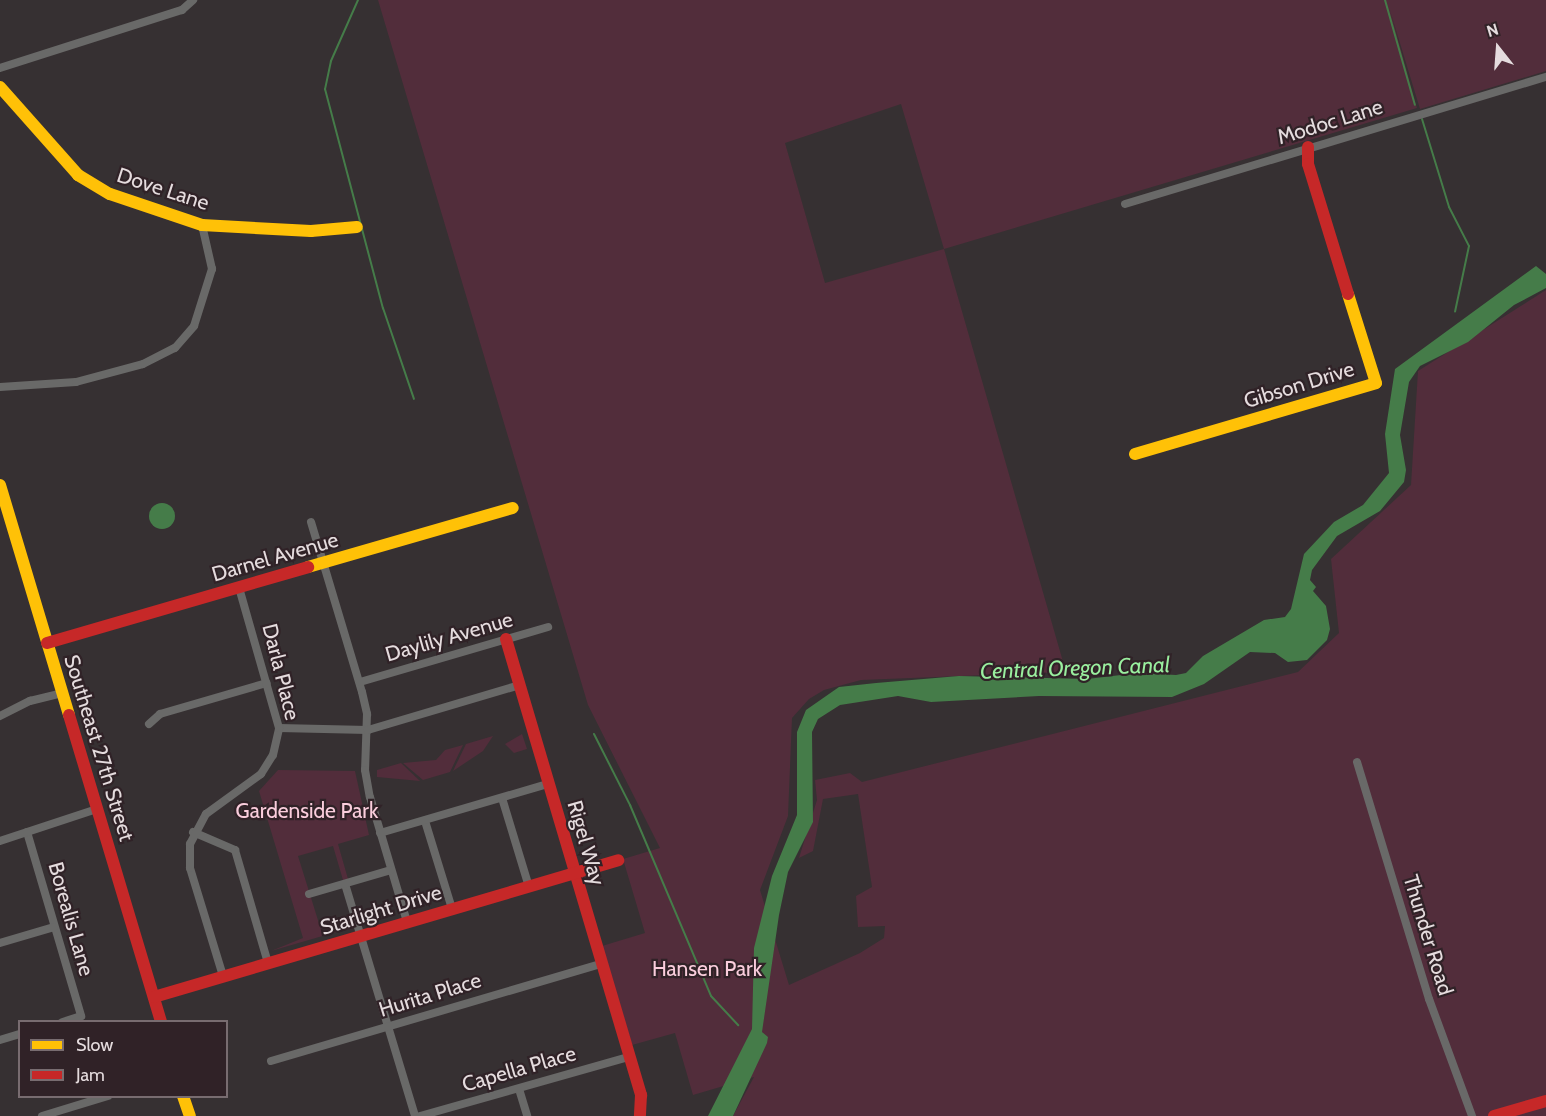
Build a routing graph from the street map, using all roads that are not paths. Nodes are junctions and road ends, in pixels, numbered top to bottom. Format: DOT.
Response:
graph roads {
  1 [pos="193,0"];
  2 [pos="0,68"];
  3 [pos="1546,77"];
  4 [pos="0,87"];
  5 [pos="1308,147"];
  6 [pos="1125,204"];
  7 [pos="202,225"];
  8 [pos="357,227"];
  9 [pos="0,387"];
  10 [pos="1135,454"];
  11 [pos="0,485"];
  12 [pos="513,508"];
  13 [pos="311,522"];
  14 [pos="324,564"];
  15 [pos="239,588"];
  16 [pos="548,627"];
  17 [pos="506,639"];
  18 [pos="47,643"];
  19 [pos="360,682"];
  20 [pos="267,683"];
  21 [pos="520,685"];
  22 [pos="62,693"];
  23 [pos="0,716"];
  24 [pos="149,724"];
  25 [pos="279,728"];
  26 [pos="368,730"];
  27 [pos="1357,762"];
  28 [pos="548,784"];
  29 [pos="502,798"];
  30 [pos="97,809"];
  31 [pos="425,821"];
  32 [pos="27,832"];
  33 [pos="193,832"];
  34 [pos="380,833"];
  35 [pos="0,841"];
  36 [pos="618,860"];
  37 [pos="391,870"];
  38 [pos="575,874"];
  39 [pos="345,884"];
  40 [pos="529,887"];
  41 [pos="309,894"];
  42 [pos="452,909"];
  43 [pos="407,922"];
  44 [pos="54,927"];
  45 [pos="362,937"];
  46 [pos="0,944"];
  47 [pos="268,963"];
  48 [pos="600,964"];
  49 [pos="223,976"];
  50 [pos="154,997"];
  51 [pos="68,1020"];
  52 [pos="160,1020"];
  53 [pos="387,1027"];
  54 [pos="18,1035"];
  55 [pos="0,1040"];
  56 [pos="628,1057"];
  57 [pos="271,1061"];
  58 [pos="519,1089"];
  59 [pos="101,1098"];
  60 [pos="184,1098"];
  61 [pos="1546,1101"];
  62 [pos="42,1116"];
  63 [pos="189,1116"];
  64 [pos="415,1116"];
  65 [pos="420,1116"];
  66 [pos="527,1116"];
  67 [pos="640,1116"];
  68 [pos="1472,1116"];
  69 [pos="1494,1116"];
  1 -- 2 [label="street"];
  3 -- 5 [label="street, Modoc Lane"];
  4 -- 7 [label="street, Dove Lane"];
  5 -- 6 [label="street, Modoc Lane"];
  5 -- 10 [label="street, Gibson Drive"];
  7 -- 8 [label="street, Dove Lane"];
  7 -- 9 [label="street"];
  11 -- 18 [label="street, Southeast 27th Street"];
  12 -- 14 [label="street, Darnel Avenue"];
  13 -- 14 [label="street"];
  14 -- 15 [label="street, Darnel Avenue"];
  14 -- 19 [label="street"];
  15 -- 18 [label="street, Darnel Avenue"];
  15 -- 20 [label="street, Darla Place"];
  16 -- 17 [label="street, Daylily Avenue"];
  17 -- 19 [label="street, Daylily Avenue"];
  17 -- 21 [label="street, Rigel Way"];
  18 -- 22 [label="street, Southeast 27th Street"];
  19 -- 26 [label="street"];
  20 -- 24 [label="street"];
  20 -- 25 [label="street, Darla Place"];
  21 -- 26 [label="street"];
  21 -- 28 [label="street, Rigel Way"];
  22 -- 23 [label="street"];
  22 -- 30 [label="street, Southeast 27th Street"];
  25 -- 26 [label="street"];
  25 -- 33 [label="street, Darla Place"];
  26 -- 34 [label="street"];
  27 -- 68 [label="street, Thunder Road"];
  28 -- 29 [label="street"];
  28 -- 38 [label="street, Rigel Way"];
  29 -- 31 [label="street"];
  29 -- 40 [label="street"];
  30 -- 32 [label="street"];
  30 -- 50 [label="street, Southeast 27th Street"];
  31 -- 34 [label="street"];
  31 -- 42 [label="street"];
  32 -- 35 [label="street"];
  32 -- 44 [label="street, Borealis Lane"];
  33 -- 47 [label="street"];
  33 -- 49 [label="street"];
  34 -- 37 [label="street"];
  36 -- 38 [label="street, Starlight Drive"];
  37 -- 39 [label="street"];
  37 -- 43 [label="street"];
  38 -- 40 [label="street, Starlight Drive"];
  38 -- 48 [label="street, Rigel Way"];
  39 -- 41 [label="street"];
  39 -- 45 [label="street"];
  40 -- 42 [label="street, Starlight Drive"];
  42 -- 43 [label="street, Starlight Drive"];
  43 -- 45 [label="street, Starlight Drive"];
  44 -- 46 [label="street"];
  44 -- 51 [label="street, Borealis Lane"];
  45 -- 47 [label="street, Starlight Drive"];
  45 -- 53 [label="street"];
  47 -- 49 [label="street, Starlight Drive"];
  48 -- 53 [label="street, Hurita Place"];
  48 -- 56 [label="street, Rigel Way"];
  49 -- 50 [label="street, Starlight Drive"];
  50 -- 52 [label="street, Southeast 27th Street"];
  53 -- 57 [label="street, Hurita Place"];
  53 -- 64 [label="street"];
  54 -- 55 [label="street"];
  56 -- 58 [label="street, Capella Place"];
  56 -- 67 [label="street, Rigel Way"];
  58 -- 65 [label="street, Capella Place"];
  58 -- 66 [label="street"];
  59 -- 62 [label="street"];
  60 -- 63 [label="street"];
  61 -- 69 [label="street"];
}
